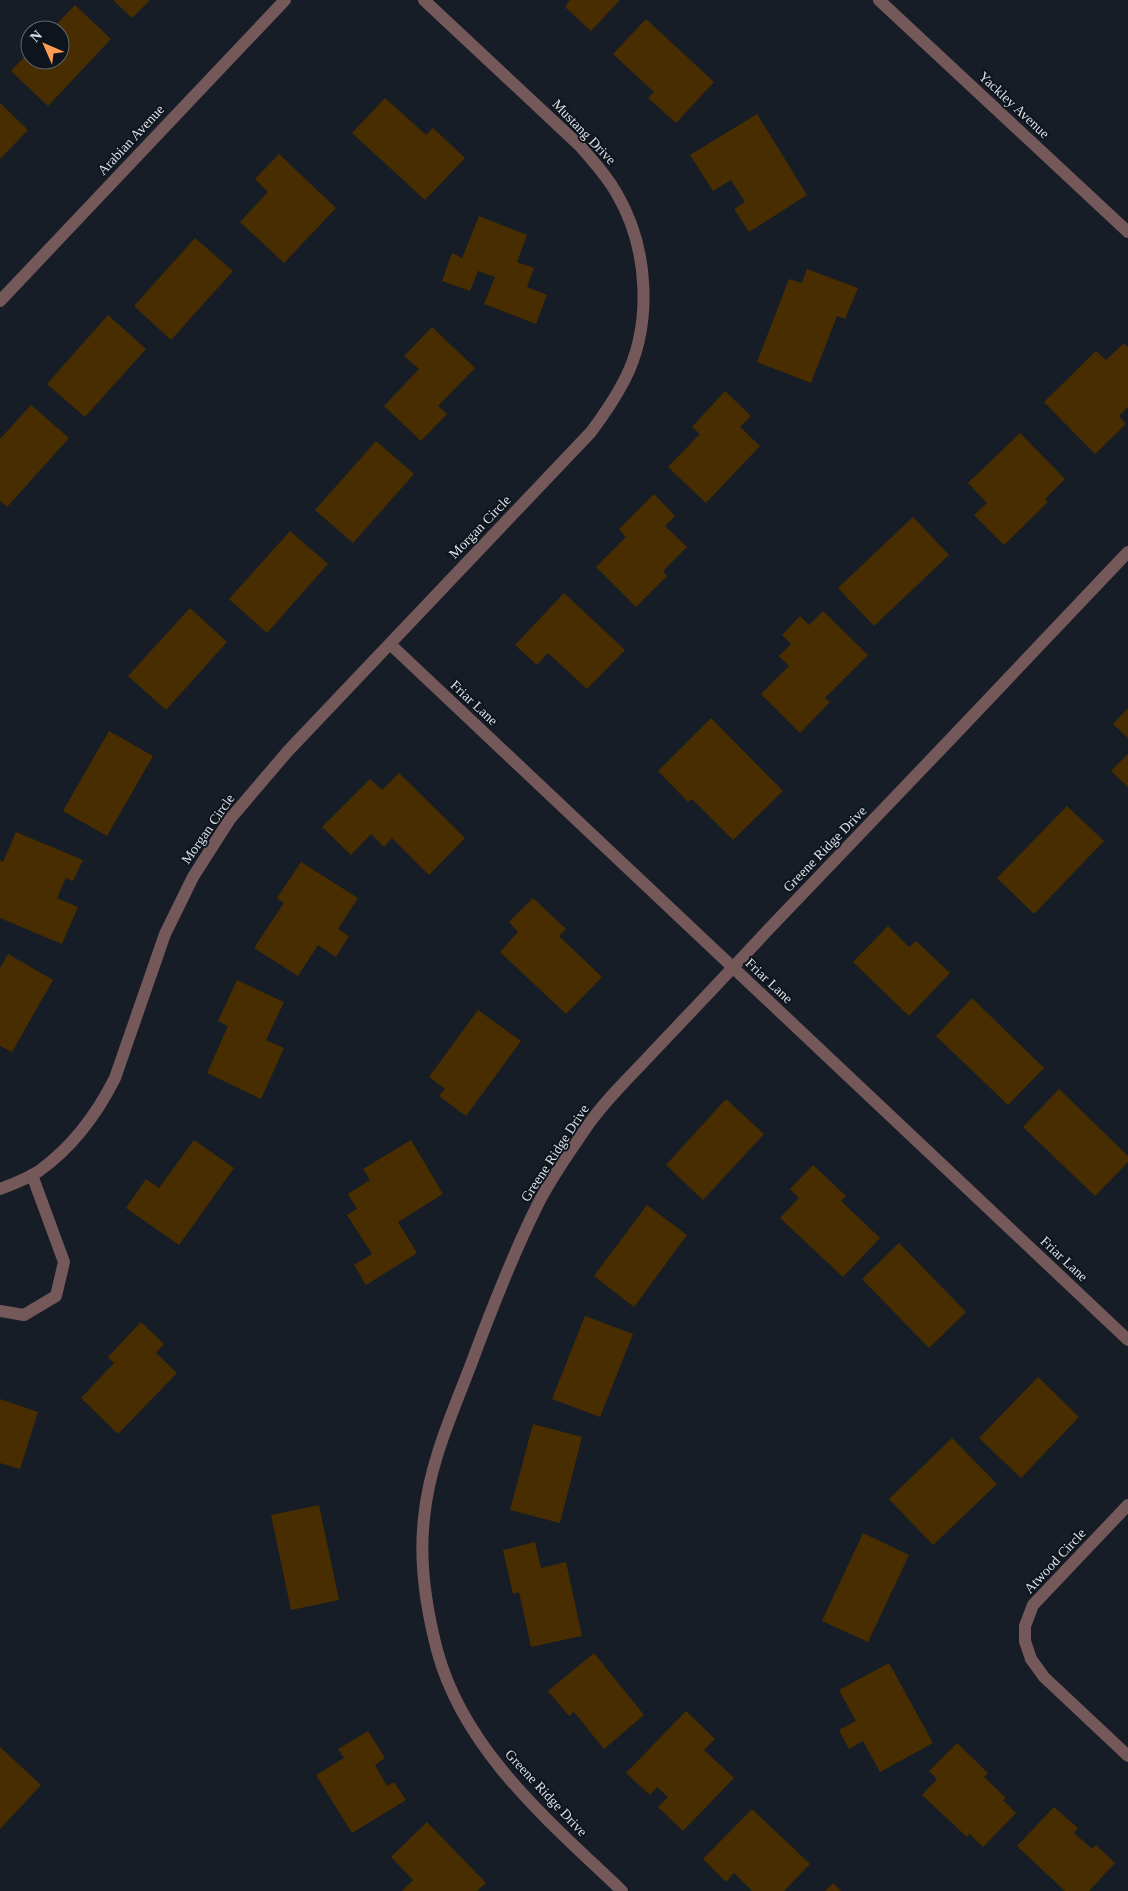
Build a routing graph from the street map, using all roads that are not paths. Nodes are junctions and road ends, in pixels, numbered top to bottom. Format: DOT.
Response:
graph roads {
  1 [pos="284,0"];
  2 [pos="424,0"];
  3 [pos="879,0"];
  4 [pos="1128,232"];
  5 [pos="0,300"];
  6 [pos="527,499"];
  7 [pos="1128,552"];
  8 [pos="390,644"];
  9 [pos="732,968"];
  10 [pos="32,1175"];
  11 [pos="0,1189"];
  12 [pos="0,1311"];
  13 [pos="1128,1340"];
  14 [pos="1128,1505"];
  15 [pos="1128,1756"];
  16 [pos="622,1891"];
  1 -- 5 [label="street, Arabian Avenue"];
  2 -- 6 [label="street, Mustang Drive"];
  3 -- 4 [label="street, Yackley Avenue"];
  6 -- 8 [label="street, Morgan Circle"];
  7 -- 9 [label="street, Greene Ridge Drive"];
  8 -- 9 [label="street, Friar Lane"];
  8 -- 10 [label="street, Morgan Circle"];
  9 -- 13 [label="street, Friar Lane"];
  9 -- 16 [label="street, Greene Ridge Drive"];
  10 -- 11 [label="street, Morgan Circle"];
  10 -- 12 [label="street"];
  14 -- 15 [label="street, Atwood Circle"];
}
